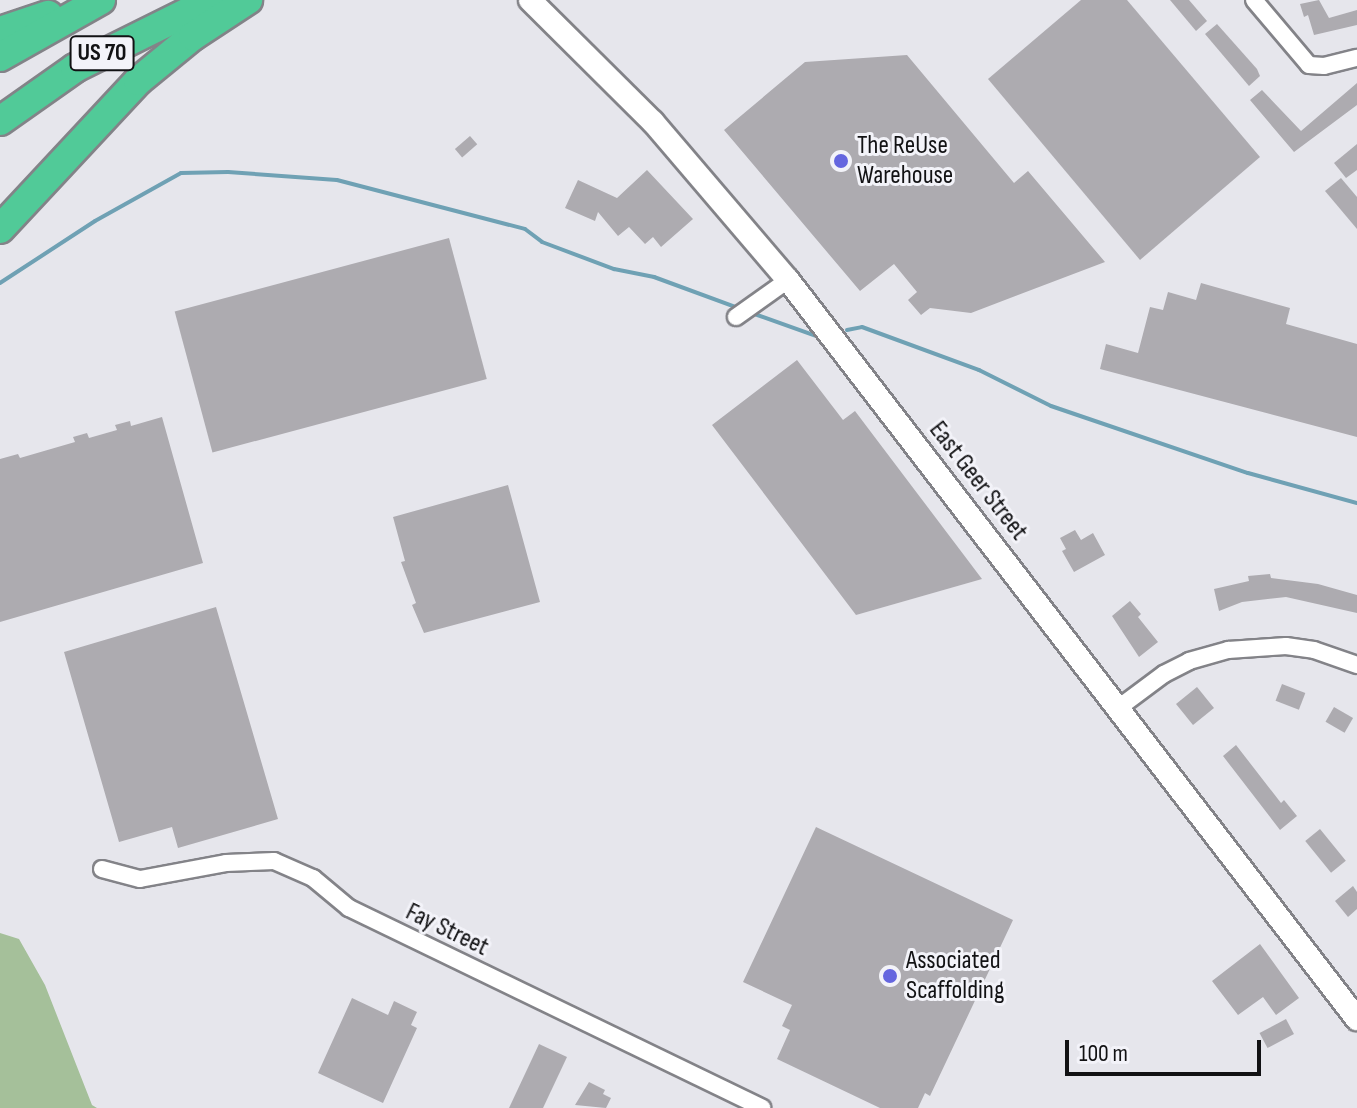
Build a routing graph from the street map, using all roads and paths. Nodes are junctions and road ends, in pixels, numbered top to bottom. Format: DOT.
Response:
graph roads {
  1 [pos="94,0"];
  2 [pos="101,0"];
  3 [pos="212,0"];
  4 [pos="248,0"];
  5 [pos="1254,0"];
  6 [pos="535,2"];
  7 [pos="0,31"];
  8 [pos="0,57"];
  9 [pos="1357,58"];
  10 [pos="0,121"];
  11 [pos="0,229"];
  12 [pos="788,280"];
  13 [pos="736,317"];
  14 [pos="1357,665"];
  15 [pos="1117,709"];
  16 [pos="102,869"];
  17 [pos="1357,1019"];
  18 [pos="762,1108"];
  1 -- 7 [label="highway"];
  2 -- 8 [label="highway, US 70"];
  3 -- 10 [label="highway, US 70"];
  4 -- 11 [label="highway"];
  5 -- 9 [label="street"];
  6 -- 12 [label="main road, East Geer Street"];
  12 -- 13 [label="street"];
  12 -- 15 [label="main road, East Geer Street"];
  14 -- 15 [label="street"];
  15 -- 17 [label="main road, East Geer Street"];
  16 -- 18 [label="street, Fay Street"];
}
